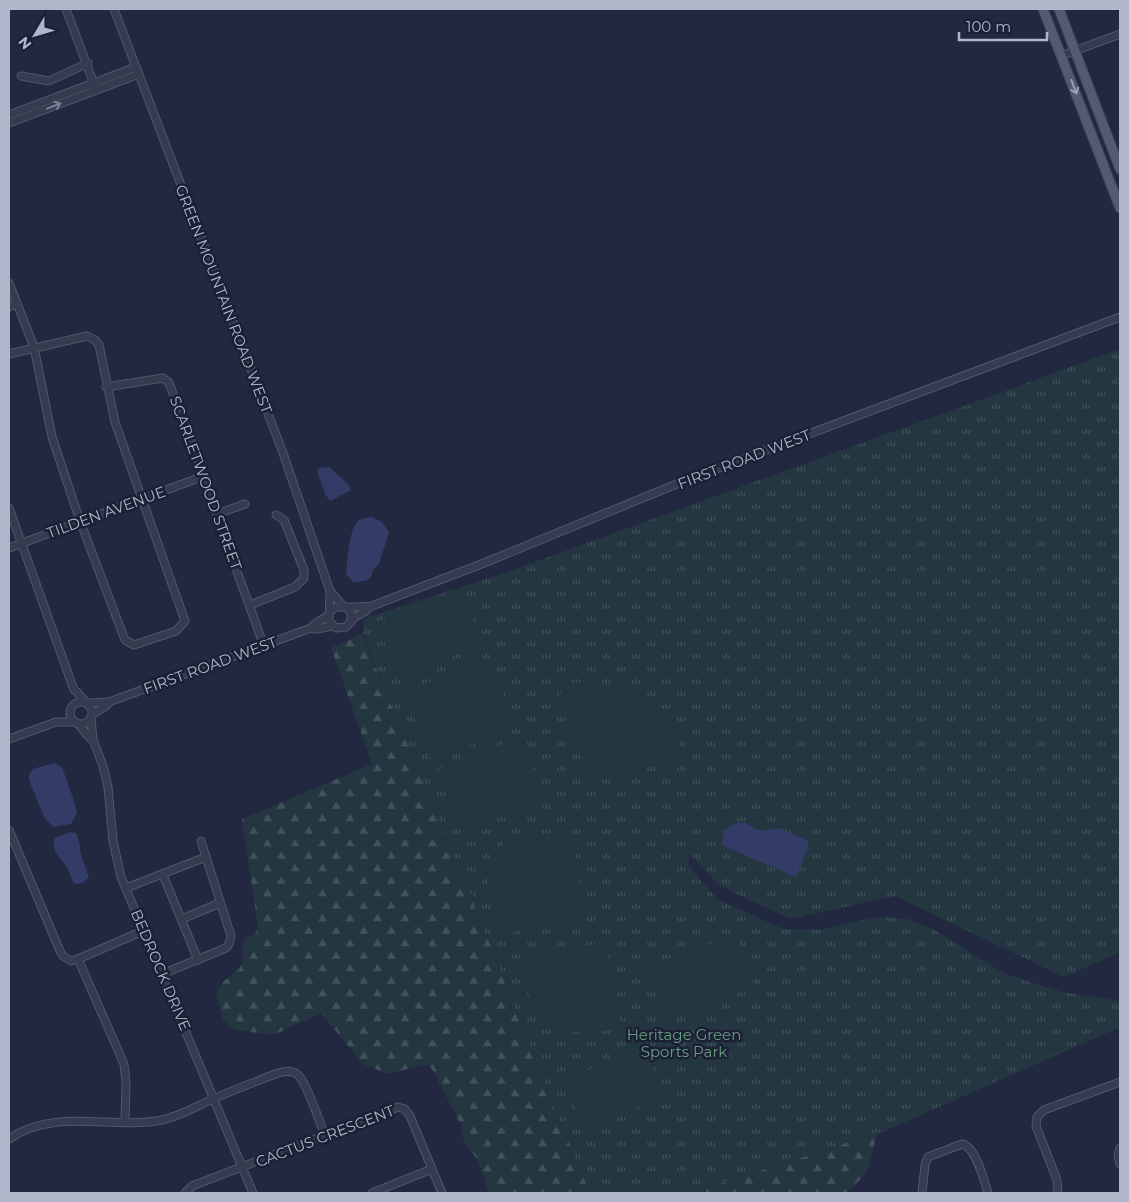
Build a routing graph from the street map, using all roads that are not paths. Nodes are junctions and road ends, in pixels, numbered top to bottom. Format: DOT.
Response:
graph roads {
  1 [pos="66,9"];
  2 [pos="114,9"];
  3 [pos="1044,9"];
  4 [pos="1059,9"];
  5 [pos="1120,34"];
  6 [pos="1075,51"];
  7 [pos="1062,56"];
  8 [pos="88,63"];
  9 [pos="138,71"];
  10 [pos="21,76"];
  11 [pos="95,86"];
  12 [pos="9,115"];
  13 [pos="9,123"];
  14 [pos="1120,169"];
  15 [pos="1120,208"];
  16 [pos="9,283"];
  17 [pos="17,304"];
  18 [pos="9,307"];
  19 [pos="1120,317"];
  20 [pos="34,347"];
  21 [pos="9,354"];
  22 [pos="106,387"];
  23 [pos="204,476"];
  24 [pos="142,498"];
  25 [pos="245,504"];
  26 [pos="9,508"];
  27 [pos="217,514"];
  28 [pos="276,515"];
  29 [pos="80,521"];
  30 [pos="22,543"];
  31 [pos="9,548"];
  32 [pos="330,590"];
  33 [pos="250,605"];
  34 [pos="344,606"];
  35 [pos="369,607"];
  36 [pos="330,612"];
  37 [pos="351,622"];
  38 [pos="333,626"];
  39 [pos="311,628"];
  40 [pos="264,646"];
  41 [pos="74,690"];
  42 [pos="86,702"];
  43 [pos="109,702"];
  44 [pos="72,707"];
  45 [pos="92,716"];
  46 [pos="56,722"];
  47 [pos="76,723"];
  48 [pos="9,739"];
  49 [pos="93,740"];
  50 [pos="9,830"];
  51 [pos="201,842"];
  52 [pos="206,857"];
  53 [pos="163,875"];
  54 [pos="126,888"];
  55 [pos="220,903"];
  56 [pos="182,919"];
  57 [pos="143,931"];
  58 [pos="78,958"];
  59 [pos="198,960"];
  60 [pos="162,974"];
  61 [pos="1120,1082"];
  62 [pos="215,1098"];
  63 [pos="125,1121"];
  64 [pos="324,1135"];
  65 [pos="9,1140"];
  66 [pos="1120,1148"];
  67 [pos="1120,1164"];
  68 [pos="242,1167"];
  69 [pos="432,1169"];
  70 [pos="185,1193"];
  71 [pos="253,1193"];
  72 [pos="372,1193"];
  73 [pos="442,1193"];
  74 [pos="922,1193"];
  75 [pos="988,1193"];
  76 [pos="1058,1193"];
  1 -- 8 [label="street"];
  2 -- 9 [label="street, GREEN MOUNTAIN ROAD WEST"];
  3 -- 7 [label="main road"];
  4 -- 6 [label="main road"];
  5 -- 6 [label="street"];
  6 -- 7 [label="street"];
  6 -- 14 [label="main road"];
  7 -- 15 [label="main road, one-way"];
  8 -- 10 [label="street"];
  8 -- 11 [label="street"];
  9 -- 11 [label="street"];
  9 -- 32 [label="street, GREEN MOUNTAIN ROAD WEST"];
  11 -- 12 [label="street"];
  13 -- 11 [label="street, one-way"];
  16 -- 17 [label="street"];
  17 -- 18 [label="street"];
  17 -- 20 [label="street"];
  19 -- 35 [label="street, FIRST ROAD WEST"];
  20 -- 21 [label="street"];
  20 -- 22 [label="street"];
  20 -- 29 [label="street"];
  22 -- 23 [label="street, SCARLETWOOD STREET"];
  22 -- 24 [label="street"];
  23 -- 24 [label="street, TILDEN AVENUE"];
  23 -- 27 [label="street, SCARLETWOOD STREET"];
  24 -- 29 [label="street, TILDEN AVENUE"];
  24 -- 29 [label="street"];
  25 -- 27 [label="street"];
  26 -- 30 [label="street"];
  27 -- 33 [label="street, SCARLETWOOD STREET"];
  28 -- 33 [label="street"];
  29 -- 30 [label="street, TILDEN AVENUE"];
  30 -- 31 [label="street, TILDEN AVENUE"];
  30 -- 41 [label="street"];
  32 -- 34 [label="street, GREEN MOUNTAIN ROAD WEST"];
  32 -- 36 [label="street, GREEN MOUNTAIN ROAD WEST"];
  33 -- 40 [label="street, SCARLETWOOD STREET"];
  34 -- 35 [label="street, FIRST ROAD WEST"];
  34 -- 36 [label="street"];
  34 -- 37 [label="street"];
  35 -- 37 [label="street, FIRST ROAD WEST"];
  36 -- 38 [label="street"];
  36 -- 39 [label="street, FIRST ROAD WEST"];
  37 -- 38 [label="street"];
  38 -- 39 [label="street, FIRST ROAD WEST"];
  39 -- 40 [label="street, FIRST ROAD WEST"];
  40 -- 43 [label="street, FIRST ROAD WEST"];
  41 -- 42 [label="street"];
  41 -- 44 [label="street"];
  42 -- 43 [label="street, FIRST ROAD WEST"];
  42 -- 44 [label="street, FIRST ROAD WEST"];
  42 -- 45 [label="street"];
  43 -- 45 [label="street, FIRST ROAD WEST"];
  44 -- 46 [label="street, FIRST ROAD WEST"];
  44 -- 47 [label="street"];
  45 -- 47 [label="street, FIRST ROAD WEST"];
  45 -- 49 [label="street, BEDROCK DRIVE"];
  46 -- 47 [label="street, FIRST ROAD WEST"];
  46 -- 48 [label="street, FIRST ROAD WEST"];
  47 -- 49 [label="street, BEDROCK DRIVE"];
  49 -- 54 [label="street, BEDROCK DRIVE"];
  50 -- 58 [label="street"];
  51 -- 52 [label="street"];
  52 -- 53 [label="street"];
  52 -- 55 [label="street"];
  53 -- 54 [label="street"];
  53 -- 56 [label="street"];
  54 -- 57 [label="street, BEDROCK DRIVE"];
  55 -- 56 [label="street"];
  55 -- 59 [label="street"];
  56 -- 59 [label="street"];
  57 -- 58 [label="street"];
  57 -- 60 [label="street, BEDROCK DRIVE"];
  58 -- 63 [label="street"];
  59 -- 60 [label="street"];
  60 -- 62 [label="street, BEDROCK DRIVE"];
  61 -- 76 [label="street"];
  62 -- 63 [label="street"];
  62 -- 64 [label="street"];
  62 -- 68 [label="street, BEDROCK DRIVE"];
  63 -- 65 [label="street"];
  64 -- 68 [label="street, CACTUS CRESCENT"];
  64 -- 69 [label="street, CACTUS CRESCENT"];
  66 -- 67 [label="street"];
  68 -- 70 [label="street, CACTUS CRESCENT"];
  68 -- 71 [label="street, BEDROCK DRIVE"];
  69 -- 72 [label="street"];
  69 -- 73 [label="street, CACTUS CRESCENT"];
  74 -- 75 [label="street"];
}
